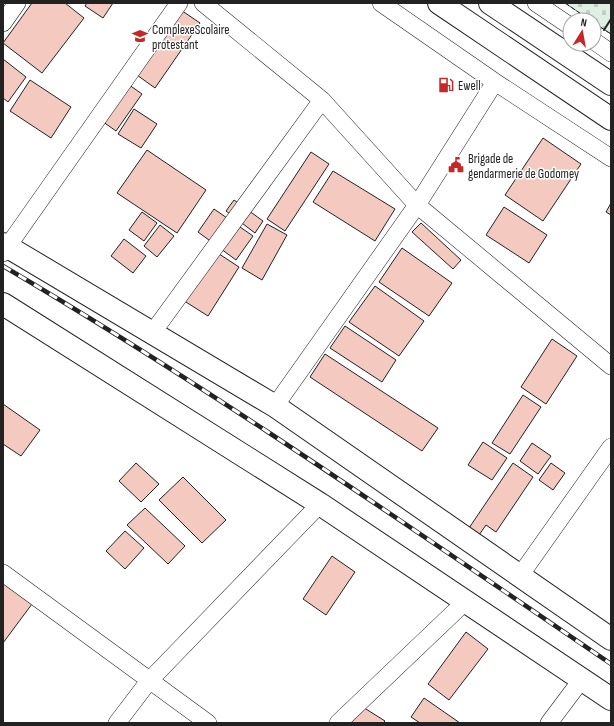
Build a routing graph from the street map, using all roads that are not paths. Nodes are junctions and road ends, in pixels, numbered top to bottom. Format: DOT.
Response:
graph roads {
  1 [pos="16,3"];
  2 [pos="178,3"];
  3 [pos="203,3"];
  4 [pos="381,3"];
  5 [pos="439,3"];
  6 [pos="490,3"];
  7 [pos="536,3"];
  8 [pos="562,21"];
  9 [pos="3,23"];
  10 [pos="602,47"];
  11 [pos="611,53"];
  12 [pos="495,82"];
  13 [pos="611,84"];
  14 [pos="322,100"];
  15 [pos="611,119"];
  16 [pos="611,158"];
  17 [pos="417,205"];
  18 [pos="5,248"];
  19 [pos="3,304"];
  20 [pos="153,332"];
  21 [pos="611,366"];
  22 [pos="275,406"];
  23 [pos="611,447"];
  24 [pos="320,504"];
  25 [pos="3,573"];
  26 [pos="519,577"];
  27 [pos="466,601"];
  28 [pos="611,639"];
  29 [pos="582,680"];
  30 [pos="149,681"];
  31 [pos="611,699"];
  32 [pos="116,723"];
  33 [pos="208,723"];
  34 [pos="338,723"];
  35 [pos="549,723"];
  1 -- 9 [label="street"];
  2 -- 18 [label="street"];
  3 -- 14 [label="street"];
  4 -- 12 [label="street"];
  5 -- 15 [label="main road"];
  6 -- 13 [label="main road"];
  7 -- 8 [label="street"];
  10 -- 11 [label="street"];
  12 -- 16 [label="street"];
  12 -- 17 [label="street"];
  14 -- 17 [label="street"];
  14 -- 20 [label="street"];
  17 -- 21 [label="street"];
  17 -- 22 [label="street"];
  18 -- 20 [label="main road"];
  19 -- 24 [label="main road"];
  20 -- 22 [label="main road"];
  22 -- 26 [label="main road"];
  23 -- 26 [label="street"];
  24 -- 27 [label="main road"];
  24 -- 30 [label="street"];
  25 -- 30 [label="street"];
  26 -- 28 [label="main road"];
  27 -- 29 [label="main road"];
  27 -- 34 [label="street"];
  29 -- 31 [label="main road"];
  29 -- 35 [label="street"];
  30 -- 32 [label="street"];
  30 -- 33 [label="street"];
}
